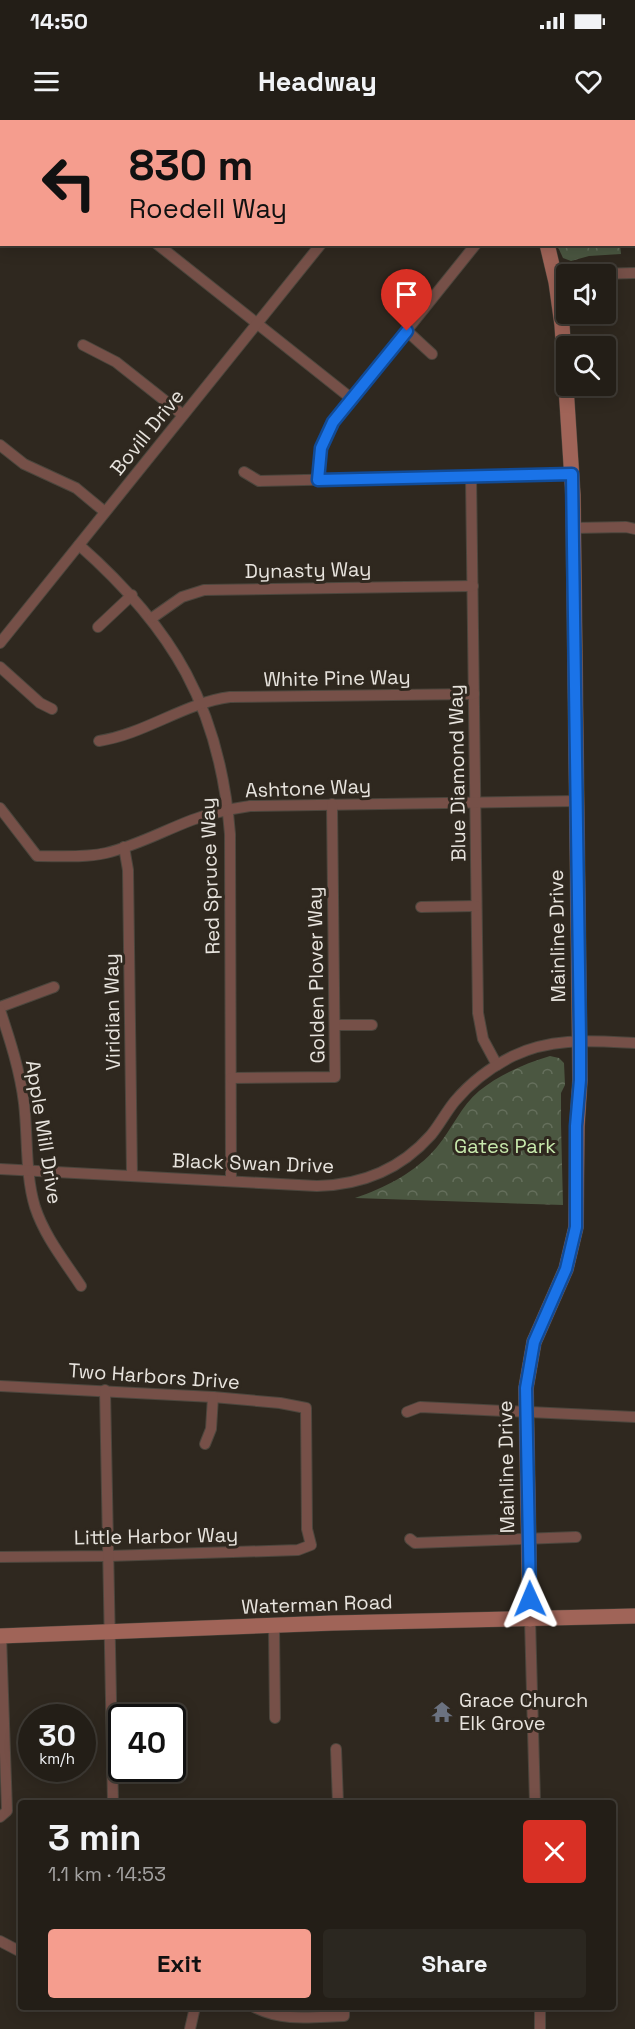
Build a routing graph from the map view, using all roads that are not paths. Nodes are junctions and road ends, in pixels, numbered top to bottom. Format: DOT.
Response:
graph roads {
  1 [pos="159,246"];
  2 [pos="319,246"];
  3 [pos="474,246"];
  4 [pos="548,246"];
  5 [pos="556,268"];
  6 [pos="635,273"];
  7 [pos="616,274"];
  8 [pos="562,324"];
  9 [pos="256,325"];
  10 [pos="407,331"];
  11 [pos="82,345"];
  12 [pos="432,354"];
  13 [pos="352,399"];
  14 [pos="183,415"];
  15 [pos="3,452"];
  16 [pos="244,472"];
  17 [pos="572,474"];
  18 [pos="471,476"];
  19 [pos="318,480"];
  20 [pos="105,512"];
  21 [pos="574,528"];
  22 [pos="635,529"];
  23 [pos="79,545"];
  24 [pos="472,586"];
  25 [pos="132,596"];
  26 [pos="152,618"];
  27 [pos="98,627"];
  28 [pos="0,643"];
  29 [pos="0,666"];
  30 [pos="474,694"];
  31 [pos="201,704"];
  32 [pos="52,710"];
  33 [pos="99,741"];
  34 [pos="577,801"];
  35 [pos="475,802"];
  36 [pos="332,804"];
  37 [pos="0,808"];
  38 [pos="228,810"];
  39 [pos="124,848"];
  40 [pos="476,906"];
  41 [pos="420,907"];
  42 [pos="54,987"];
  43 [pos="0,1008"];
  44 [pos="335,1025"];
  45 [pos="372,1025"];
  46 [pos="580,1040"];
  47 [pos="635,1043"];
  48 [pos="497,1065"];
  49 [pos="231,1078"];
  50 [pos="0,1169"];
  51 [pos="28,1170"];
  52 [pos="132,1176"];
  53 [pos="231,1181"];
  54 [pos="81,1286"];
  55 [pos="0,1386"];
  56 [pos="105,1390"];
  57 [pos="213,1397"];
  58 [pos="525,1411"];
  59 [pos="407,1412"];
  60 [pos="635,1417"];
  61 [pos="205,1444"];
  62 [pos="576,1537"];
  63 [pos="410,1539"];
  64 [pos="529,1540"];
  65 [pos="311,1545"];
  66 [pos="108,1556"];
  67 [pos="0,1557"];
  68 [pos="635,1617"];
  69 [pos="530,1619"];
  70 [pos="274,1626"];
  71 [pos="109,1632"];
  72 [pos="0,1636"];
  73 [pos="275,1718"];
  74 [pos="336,1749"];
  75 [pos="113,1800"];
  76 [pos="338,1800"];
  77 [pos="535,1800"];
  78 [pos="0,1817"];
  79 [pos="0,1941"];
  80 [pos="18,1950"];
  81 [pos="194,2010"];
  82 [pos="262,2010"];
  83 [pos="540,2010"];
  84 [pos="344,2011"];
  85 [pos="190,2029"];
  86 [pos="540,2029"];
  1 -- 9 [label="street"];
  2 -- 9 [label="street, Bovill Drive"];
  3 -- 10 [label="street"];
  4 -- 5 [label="street, Mainline Drive"];
  6 -- 7 [label="street"];
  8 -- 17 [label="street, Mainline Drive"];
  9 -- 13 [label="street"];
  9 -- 14 [label="street, Bovill Drive"];
  10 -- 12 [label="street"];
  10 -- 13 [label="street"];
  11 -- 14 [label="street"];
  13 -- 19 [label="street"];
  14 -- 20 [label="street, Bovill Drive"];
  15 -- 20 [label="street"];
  16 -- 19 [label="street"];
  17 -- 18 [label="street"];
  17 -- 21 [label="street, Mainline Drive"];
  18 -- 19 [label="street"];
  18 -- 24 [label="street, Blue Diamond Way"];
  20 -- 23 [label="street, Bovill Drive"];
  21 -- 22 [label="street"];
  21 -- 34 [label="street, Mainline Drive"];
  23 -- 25 [label="street, Red Spruce Way"];
  23 -- 28 [label="street, Bovill Drive"];
  24 -- 26 [label="street, Dynasty Way"];
  24 -- 30 [label="street, Blue Diamond Way"];
  25 -- 26 [label="street, Red Spruce Way"];
  25 -- 27 [label="street"];
  26 -- 31 [label="street, Red Spruce Way"];
  29 -- 32 [label="street"];
  30 -- 31 [label="street, White Pine Way"];
  30 -- 35 [label="street, Blue Diamond Way"];
  31 -- 33 [label="street, White Pine Way"];
  31 -- 38 [label="street, Red Spruce Way"];
  34 -- 35 [label="street, Ashtone Way"];
  34 -- 46 [label="street, Mainline Drive"];
  35 -- 36 [label="street, Ashtone Way"];
  35 -- 40 [label="street, Blue Diamond Way"];
  36 -- 38 [label="street, Ashtone Way"];
  36 -- 44 [label="street, Golden Plover Way"];
  37 -- 39 [label="street, Ashtone Way"];
  38 -- 39 [label="street, Ashtone Way"];
  38 -- 49 [label="street, Red Spruce Way"];
  39 -- 52 [label="street, Viridian Way"];
  40 -- 41 [label="street"];
  40 -- 48 [label="street, Blue Diamond Way"];
  42 -- 43 [label="street"];
  43 -- 51 [label="street, Apple Mill Drive"];
  44 -- 45 [label="street"];
  44 -- 49 [label="street, Golden Plover Way"];
  46 -- 47 [label="street, Black Swan Drive"];
  46 -- 48 [label="street, Black Swan Drive"];
  46 -- 58 [label="street, Mainline Drive"];
  48 -- 53 [label="street, Black Swan Drive"];
  49 -- 53 [label="street, Red Spruce Way"];
  50 -- 51 [label="street, Black Swan Drive"];
  51 -- 52 [label="street, Black Swan Drive"];
  51 -- 54 [label="street, Apple Mill Drive"];
  52 -- 53 [label="street, Black Swan Drive"];
  55 -- 56 [label="street, Two Harbors Drive"];
  56 -- 57 [label="street, Two Harbors Drive"];
  56 -- 66 [label="street"];
  57 -- 61 [label="street"];
  57 -- 65 [label="street, Two Harbors Drive"];
  58 -- 59 [label="street"];
  58 -- 60 [label="street"];
  58 -- 64 [label="street, Mainline Drive"];
  62 -- 64 [label="street"];
  63 -- 64 [label="street"];
  64 -- 69 [label="street, Mainline Drive"];
  65 -- 66 [label="street, Little Harbor Way"];
  66 -- 67 [label="street, Little Harbor Way"];
  66 -- 71 [label="street"];
  68 -- 69 [label="street, Waterman Road"];
  69 -- 70 [label="street, Waterman Road"];
  69 -- 77 [label="street"];
  70 -- 71 [label="street, Waterman Road"];
  70 -- 73 [label="street"];
  71 -- 72 [label="street, Waterman Road"];
  71 -- 75 [label="street"];
  72 -- 78 [label="street"];
  74 -- 76 [label="street"];
  79 -- 80 [label="street"];
  81 -- 85 [label="street"];
  82 -- 84 [label="street"];
  83 -- 86 [label="street"];
}
